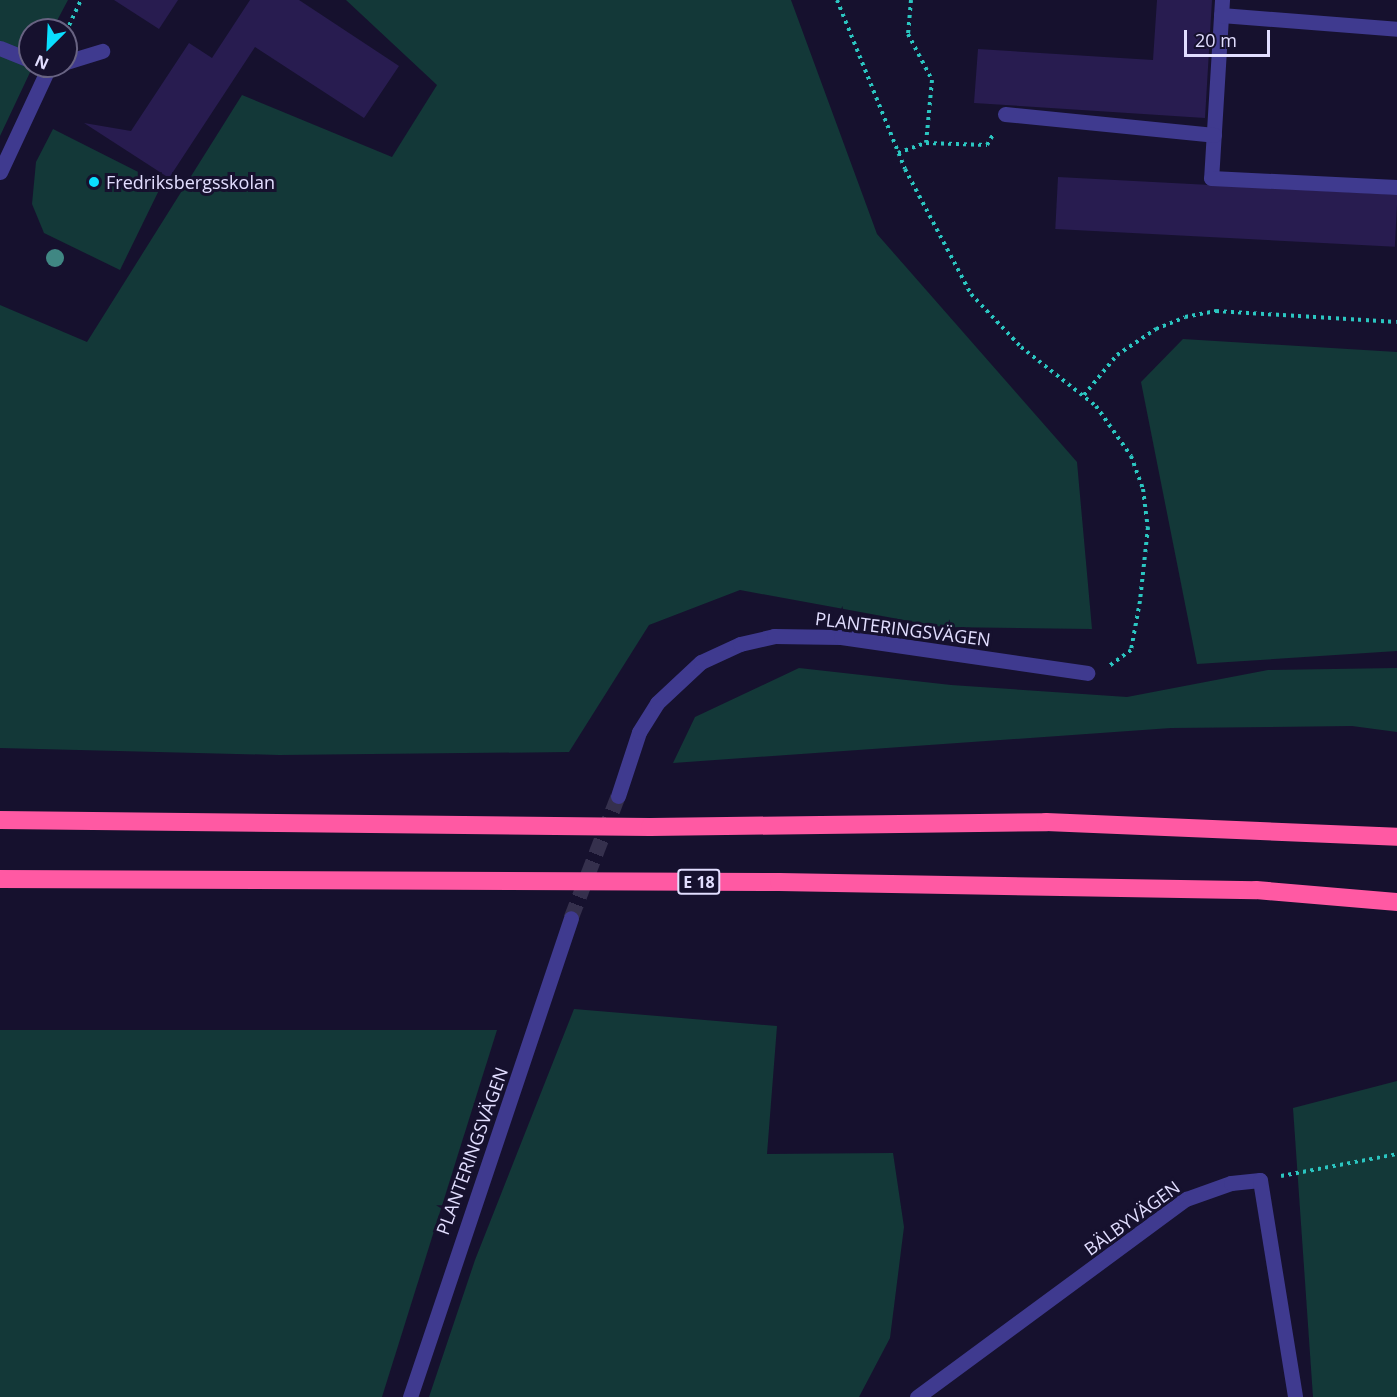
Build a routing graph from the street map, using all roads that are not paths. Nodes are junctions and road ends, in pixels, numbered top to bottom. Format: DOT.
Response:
graph roads {
  1 [pos="1222,7"];
  2 [pos="1397,29"];
  3 [pos="0,48"];
  4 [pos="102,51"];
  5 [pos="18,55"];
  6 [pos="78,58"];
  7 [pos="43,78"];
  8 [pos="1005,114"];
  9 [pos="1214,135"];
  10 [pos="0,172"];
  11 [pos="1397,187"];
  12 [pos="1087,673"];
  13 [pos="618,796"];
  14 [pos="0,820"];
  15 [pos="1397,837"];
  16 [pos="0,879"];
  17 [pos="1397,902"];
  18 [pos="570,918"];
  19 [pos="410,1397"];
  20 [pos="917,1397"];
  21 [pos="1295,1397"];
  1 -- 2 [label="street"];
  1 -- 9 [label="street"];
  3 -- 5 [label="street"];
  4 -- 6 [label="street"];
  7 -- 10 [label="street"];
  8 -- 9 [label="street"];
  9 -- 11 [label="street"];
  12 -- 13 [label="street, PLANTERINGSVÄGEN"];
  14 -- 15 [label="highway"];
  16 -- 17 [label="highway, E 18"];
  18 -- 19 [label="street, PLANTERINGSVÄGEN"];
  20 -- 21 [label="street, BÄLBYVÄGEN"];
}
